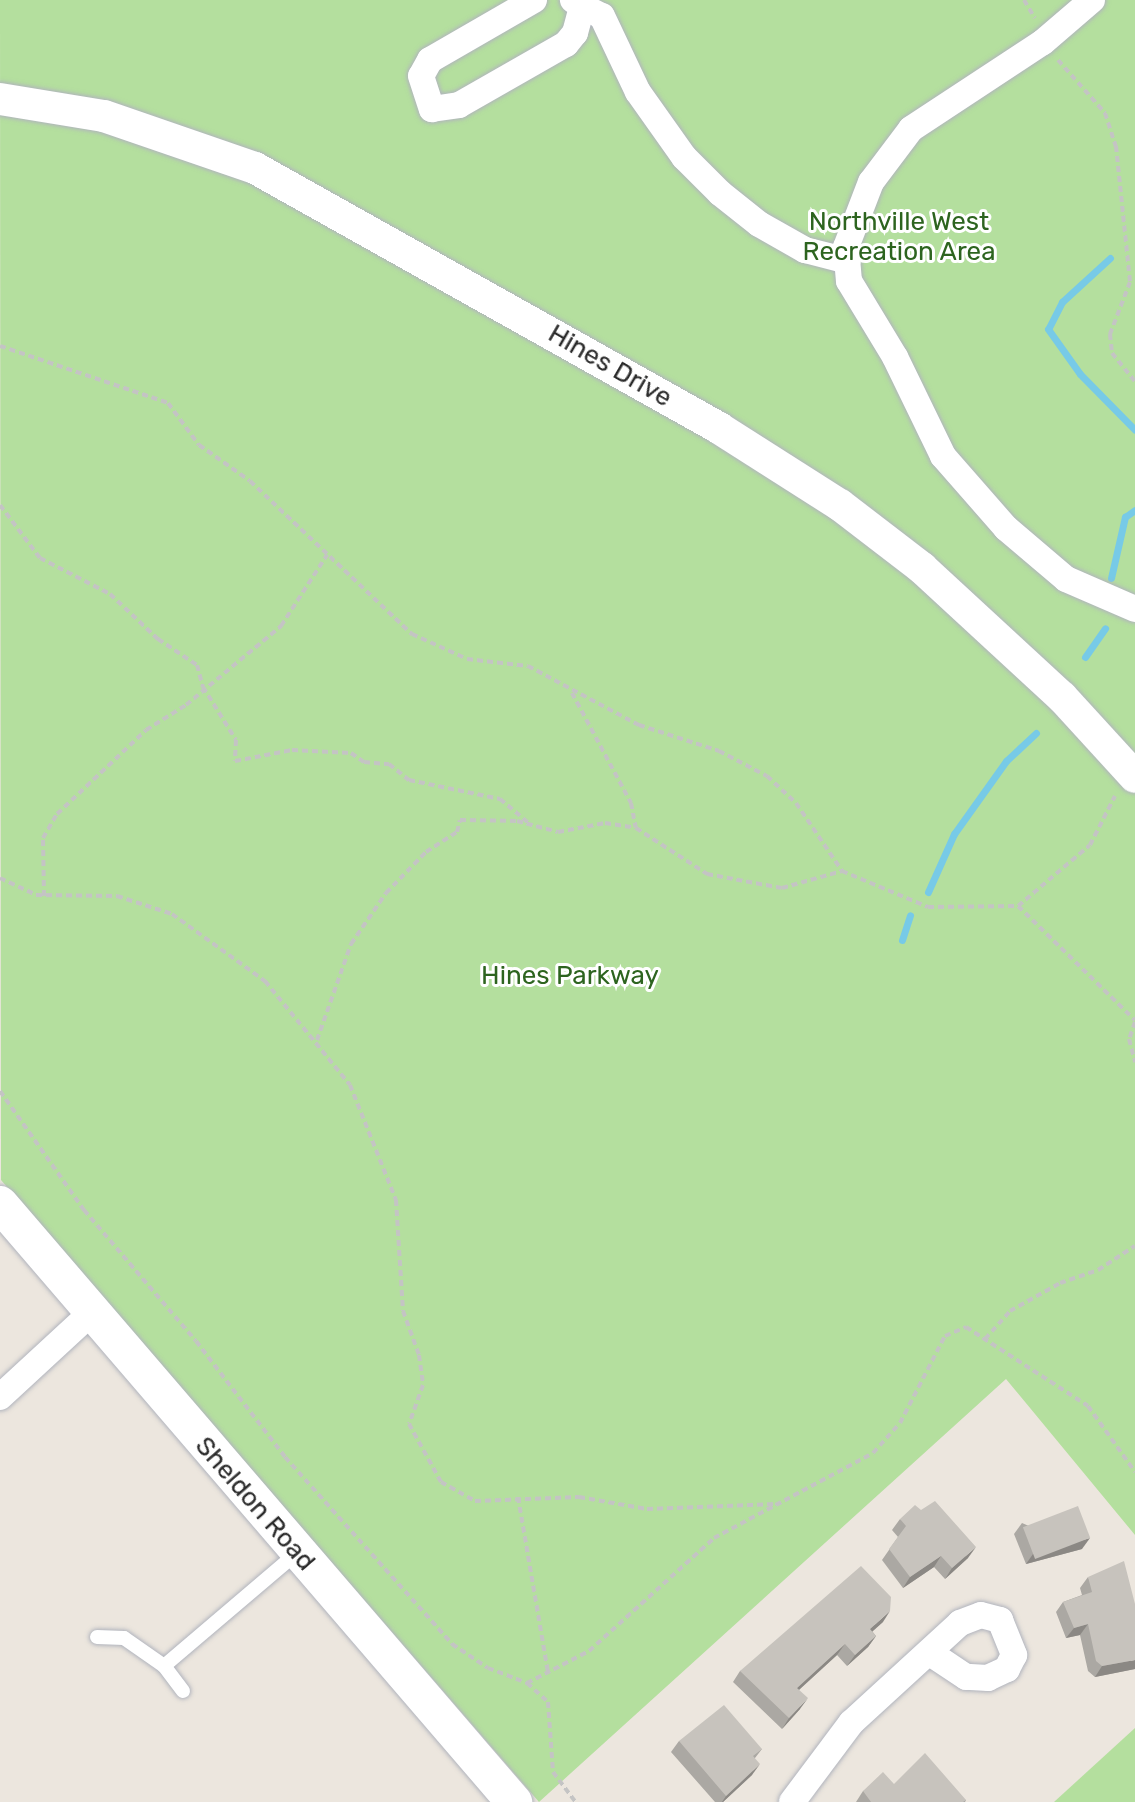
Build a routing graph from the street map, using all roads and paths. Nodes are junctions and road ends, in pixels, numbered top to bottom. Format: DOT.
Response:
graph roads {
  1 [pos="534,0"];
  2 [pos="1024,0"];
  3 [pos="1092,0"];
  4 [pos="578,3"];
  5 [pos="1043,42"];
  6 [pos="0,99"];
  7 [pos="848,261"];
  8 [pos="0,346"];
  9 [pos="1135,381"];
  10 [pos="0,505"];
  11 [pos="327,554"];
  12 [pos="1135,609"];
  13 [pos="203,687"];
  14 [pos="571,691"];
  15 [pos="1133,771"];
  16 [pos="530,825"];
  17 [pos="636,828"];
  18 [pos="842,871"];
  19 [pos="0,878"];
  20 [pos="44,896"];
  21 [pos="1018,906"];
  22 [pos="1135,1021"];
  23 [pos="317,1040"];
  24 [pos="1135,1062"];
  25 [pos="0,1091"];
  26 [pos="0,1204"];
  27 [pos="1135,1246"];
  28 [pos="90,1314"];
  29 [pos="985,1339"];
  30 [pos="0,1397"];
  31 [pos="1135,1472"];
  32 [pos="518,1497"];
  33 [pos="777,1504"];
  34 [pos="297,1553"];
  35 [pos="97,1637"];
  36 [pos="930,1653"];
  37 [pos="164,1666"];
  38 [pos="548,1672"];
  39 [pos="527,1683"];
  40 [pos="183,1691"];
  41 [pos="514,1802"];
  42 [pos="576,1802"];
  43 [pos="792,1802"];
  1 -- 4 [label="street"];
  2 -- 5 [label="path"];
  3 -- 5 [label="street"];
  4 -- 7 [label="street"];
  5 -- 7 [label="street"];
  5 -- 9 [label="path"];
  6 -- 15 [label="street, Hines Drive"];
  7 -- 12 [label="street"];
  8 -- 11 [label="path"];
  10 -- 13 [label="path"];
  11 -- 13 [label="path"];
  11 -- 14 [label="path"];
  13 -- 16 [label="path"];
  13 -- 20 [label="path"];
  14 -- 17 [label="path"];
  14 -- 18 [label="path"];
  15 -- 21 [label="path"];
  16 -- 17 [label="path"];
  16 -- 23 [label="path"];
  17 -- 18 [label="path"];
  18 -- 21 [label="path"];
  19 -- 20 [label="path"];
  20 -- 23 [label="path"];
  21 -- 22 [label="path"];
  22 -- 24 [label="path"];
  23 -- 32 [label="path"];
  25 -- 39 [label="path"];
  26 -- 28 [label="main road, Sheldon Road"];
  27 -- 29 [label="path"];
  28 -- 30 [label="street"];
  28 -- 34 [label="main road, Sheldon Road"];
  29 -- 31 [label="path"];
  29 -- 33 [label="path"];
  32 -- 33 [label="path"];
  32 -- 38 [label="path"];
  33 -- 38 [label="path"];
  34 -- 37 [label="lane"];
  34 -- 41 [label="main road, Sheldon Road"];
  35 -- 37 [label="lane"];
  36 -- 43 [label="street"];
  37 -- 40 [label="lane"];
  38 -- 39 [label="path"];
  39 -- 42 [label="path"];
}
